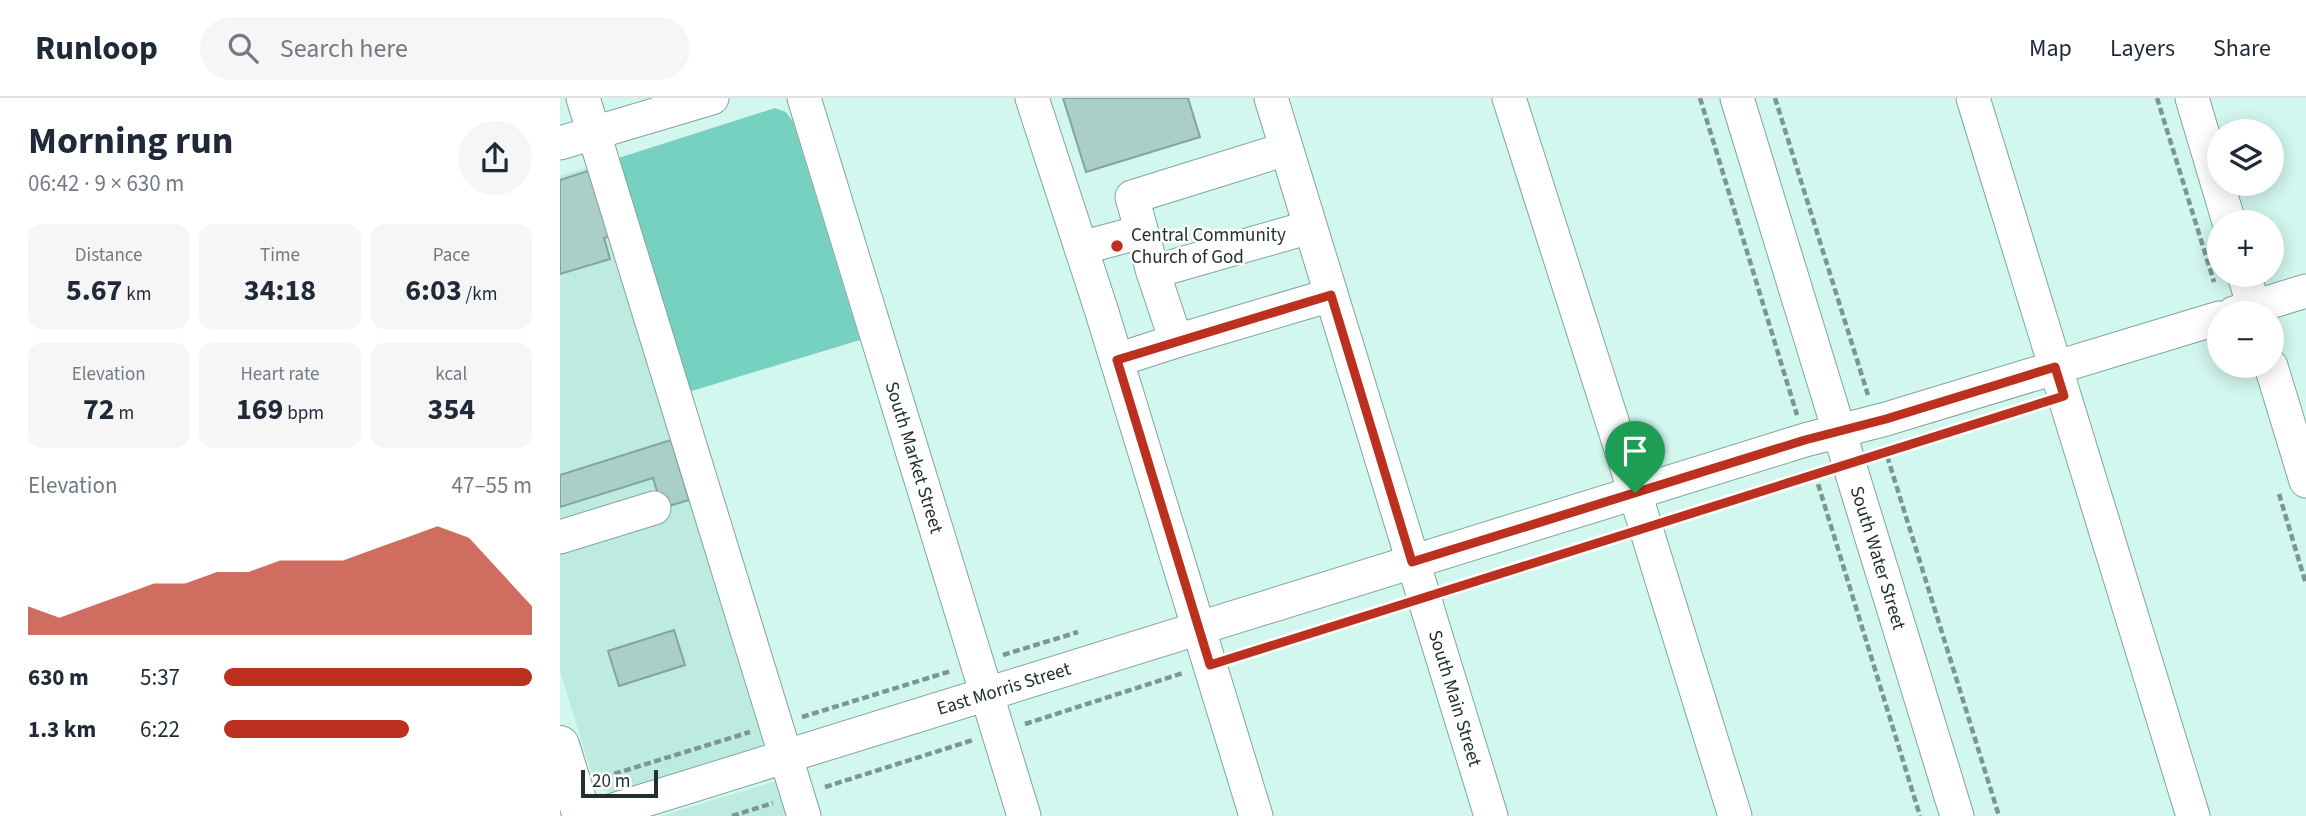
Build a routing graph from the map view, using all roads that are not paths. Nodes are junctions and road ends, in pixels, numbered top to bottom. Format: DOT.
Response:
graph roads {
  1 [pos="583,98"];
  2 [pos="712,98"];
  3 [pos="804,98"];
  4 [pos="1032,98"];
  5 [pos="1271,98"];
  6 [pos="1508,98"];
  7 [pos="1737,98"];
  8 [pos="1973,98"];
  9 [pos="2192,98"];
  10 [pos="593,133"];
  11 [pos="560,143"];
  12 [pos="1286,149"];
  13 [pos="2225,210"];
  14 [pos="1310,227"];
  15 [pos="1141,232"];
  16 [pos="1081,248"];
  17 [pos="1153,272"];
  18 [pos="2306,291"];
  19 [pos="1331,295"];
  20 [pos="2248,301"];
  21 [pos="2207,314"];
  22 [pos="1176,341"];
  23 [pos="1117,360"];
  24 [pos="2055,367"];
  25 [pos="2275,378"];
  26 [pos="1839,431"];
  27 [pos="2306,481"];
  28 [pos="1635,493"];
  29 [pos="654,508"];
  30 [pos="560,537"];
  31 [pos="1412,562"];
  32 [pos="1199,627"];
  33 [pos="986,693"];
  34 [pos="560,745"];
  35 [pos="786,755"];
  36 [pos="801,806"];
  37 [pos="582,816"];
  38 [pos="594,816"];
  39 [pos="1024,816"];
  40 [pos="1256,816"];
  41 [pos="1491,816"];
  42 [pos="1735,816"];
  43 [pos="1958,816"];
  44 [pos="2193,816"];
  1 -- 10 [label="street"];
  2 -- 10 [label="street"];
  3 -- 33 [label="street, South Market Street"];
  4 -- 16 [label="street"];
  5 -- 12 [label="street, South Main Street"];
  6 -- 28 [label="street"];
  7 -- 26 [label="street, South Water Street"];
  8 -- 24 [label="street"];
  9 -- 13 [label="street"];
  10 -- 11 [label="street"];
  10 -- 35 [label="street"];
  12 -- 14 [label="street, South Main Street"];
  12 -- 15 [label="street"];
  14 -- 17 [label="street"];
  14 -- 19 [label="street, South Main Street"];
  15 -- 16 [label="street"];
  15 -- 17 [label="street"];
  16 -- 23 [label="street"];
  17 -- 22 [label="street"];
  18 -- 20 [label="street, East Morris Street"];
  19 -- 22 [label="street"];
  19 -- 31 [label="street, South Main Street"];
  21 -- 24 [label="street, East Morris Street"];
  22 -- 23 [label="street"];
  23 -- 32 [label="street"];
  24 -- 26 [label="street, East Morris Street"];
  24 -- 44 [label="street"];
  25 -- 27 [label="street"];
  26 -- 28 [label="street, East Morris Street"];
  26 -- 43 [label="street, South Water Street"];
  28 -- 31 [label="street, East Morris Street"];
  28 -- 42 [label="street"];
  29 -- 30 [label="street"];
  31 -- 32 [label="street, East Morris Street"];
  31 -- 41 [label="street, South Main Street"];
  32 -- 33 [label="street, East Morris Street"];
  32 -- 40 [label="street"];
  33 -- 35 [label="street, East Morris Street"];
  33 -- 39 [label="street, South Market Street"];
  34 -- 37 [label="main road"];
  35 -- 36 [label="street"];
  35 -- 38 [label="street, East Morris Street"];
}
